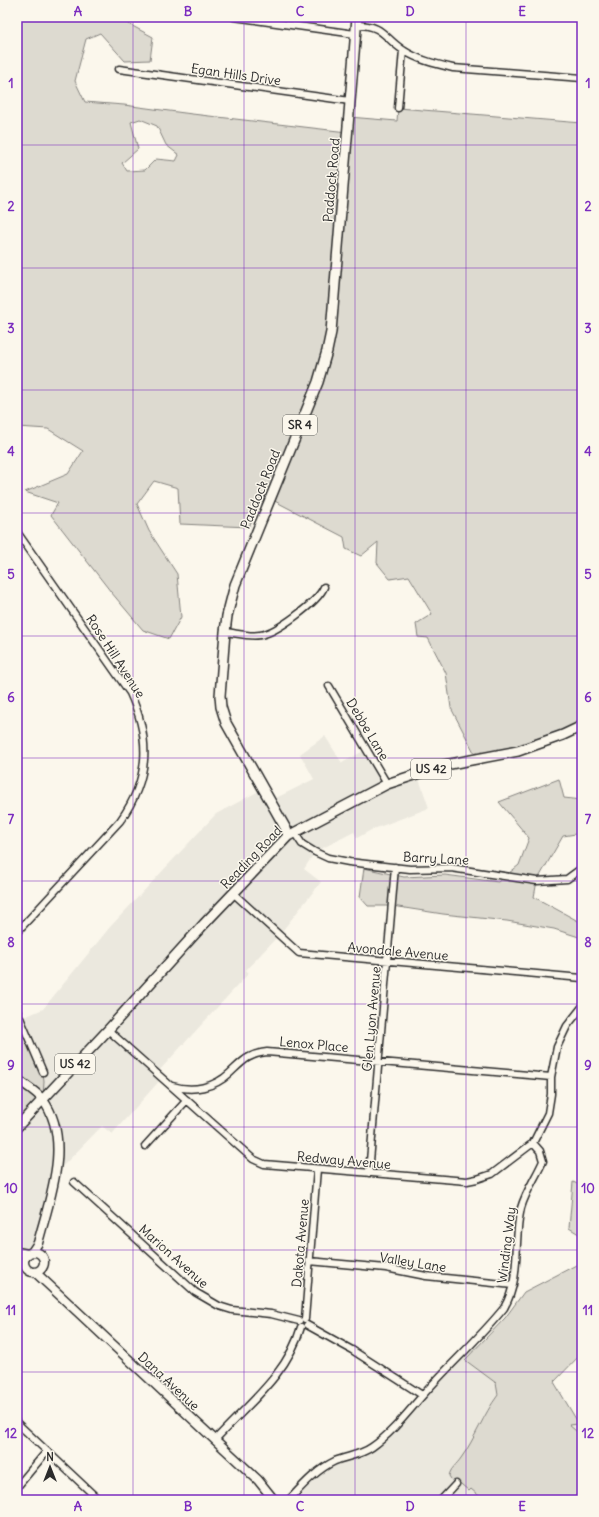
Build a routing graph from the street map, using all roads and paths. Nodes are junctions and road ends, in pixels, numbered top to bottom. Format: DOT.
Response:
graph roads {
  1 [pos="234,17"];
  2 [pos="356,25"];
  3 [pos="403,50"];
  4 [pos="119,69"];
  5 [pos="582,78"];
  6 [pos="350,101"];
  7 [pos="398,108"];
  8 [pos="17,532"];
  9 [pos="324,588"];
  10 [pos="225,632"];
  11 [pos="329,686"];
  12 [pos="581,728"];
  13 [pos="387,784"];
  14 [pos="291,834"];
  15 [pos="395,867"];
  16 [pos="582,868"];
  17 [pos="234,894"];
  18 [pos="17,932"];
  19 [pos="387,960"];
  20 [pos="582,978"];
  21 [pos="582,1007"];
  22 [pos="17,1011"];
  23 [pos="108,1030"];
  24 [pos="378,1061"];
  25 [pos="43,1072"];
  26 [pos="552,1077"];
  27 [pos="17,1079"];
  28 [pos="171,1086"];
  29 [pos="43,1099"];
  30 [pos="187,1100"];
  31 [pos="17,1127"];
  32 [pos="533,1143"];
  33 [pos="145,1146"];
  34 [pos="317,1169"];
  35 [pos="369,1173"];
  36 [pos="74,1182"];
  37 [pos="38,1243"];
  38 [pos="17,1252"];
  39 [pos="30,1253"];
  40 [pos="40,1254"];
  41 [pos="17,1257"];
  42 [pos="309,1262"];
  43 [pos="24,1263"];
  44 [pos="43,1268"];
  45 [pos="36,1273"];
  46 [pos="46,1282"];
  47 [pos="513,1285"];
  48 [pos="303,1323"];
  49 [pos="422,1395"];
  50 [pos="17,1423"];
  51 [pos="215,1440"];
  52 [pos="47,1451"];
  53 [pos="456,1484"];
  54 [pos="17,1487"];
  55 [pos="99,1500"];
  56 [pos="274,1500"];
  57 [pos="289,1500"];
  58 [pos="441,1500"];
  1 -- 2 [label="street"];
  2 -- 3 [label="street"];
  2 -- 6 [label="main road, Paddock Road / SR 4"];
  3 -- 5 [label="street"];
  3 -- 7 [label="street"];
  4 -- 6 [label="street, Egan Hills Drive"];
  6 -- 10 [label="main road, Paddock Road / SR 4"];
  8 -- 18 [label="street, Rose Hill Avenue"];
  9 -- 10 [label="street"];
  10 -- 14 [label="main road, Paddock Road / SR 4"];
  11 -- 13 [label="street, Debbe Lane"];
  12 -- 13 [label="main road, Reading Road / US 42"];
  13 -- 14 [label="main road, Reading Road / US 42"];
  14 -- 15 [label="street, Barry Lane"];
  14 -- 17 [label="main road, Reading Road / US 42"];
  15 -- 16 [label="street, Barry Lane"];
  15 -- 19 [label="street, Glen Lyon Avenue"];
  17 -- 19 [label="street, Avondale Avenue"];
  17 -- 23 [label="main road, Reading Road / US 42"];
  19 -- 20 [label="street, Avondale Avenue"];
  19 -- 24 [label="street, Glen Lyon Avenue"];
  21 -- 26 [label="street"];
  22 -- 25 [label="street"];
  23 -- 28 [label="street"];
  23 -- 29 [label="main road, Reading Road / US 42"];
  24 -- 26 [label="street, Lenox Place"];
  24 -- 28 [label="street, Lenox Place"];
  24 -- 35 [label="street, Glen Lyon Avenue"];
  26 -- 32 [label="street"];
  27 -- 29 [label="street"];
  28 -- 30 [label="street, Redway Avenue"];
  29 -- 31 [label="main road, Reading Road / US 42"];
  29 -- 37 [label="street"];
  30 -- 33 [label="street"];
  30 -- 34 [label="street, Redway Avenue"];
  32 -- 35 [label="street, Redway Avenue"];
  32 -- 47 [label="street, Winding Way"];
  34 -- 35 [label="street, Redway Avenue"];
  34 -- 42 [label="street, Dakota Avenue"];
  36 -- 48 [label="street, Marion Avenue"];
  37 -- 39 [label="street"];
  37 -- 40 [label="street"];
  38 -- 39 [label="street"];
  39 -- 40 [label="street"];
  39 -- 43 [label="street"];
  40 -- 44 [label="street"];
  41 -- 43 [label="street"];
  42 -- 47 [label="street, Valley Lane"];
  42 -- 48 [label="street, Dakota Avenue"];
  43 -- 45 [label="street"];
  44 -- 45 [label="street"];
  44 -- 46 [label="street"];
  45 -- 46 [label="street, Dana Avenue"];
  46 -- 51 [label="street, Dana Avenue"];
  47 -- 49 [label="street, Winding Way"];
  48 -- 49 [label="street, Marion Avenue"];
  48 -- 51 [label="street, Dakota Avenue"];
  49 -- 57 [label="street, Winding Way"];
  50 -- 52 [label="street"];
  51 -- 56 [label="street, Dana Avenue"];
  52 -- 54 [label="street"];
  52 -- 55 [label="street"];
  53 -- 58 [label="street"];
}
